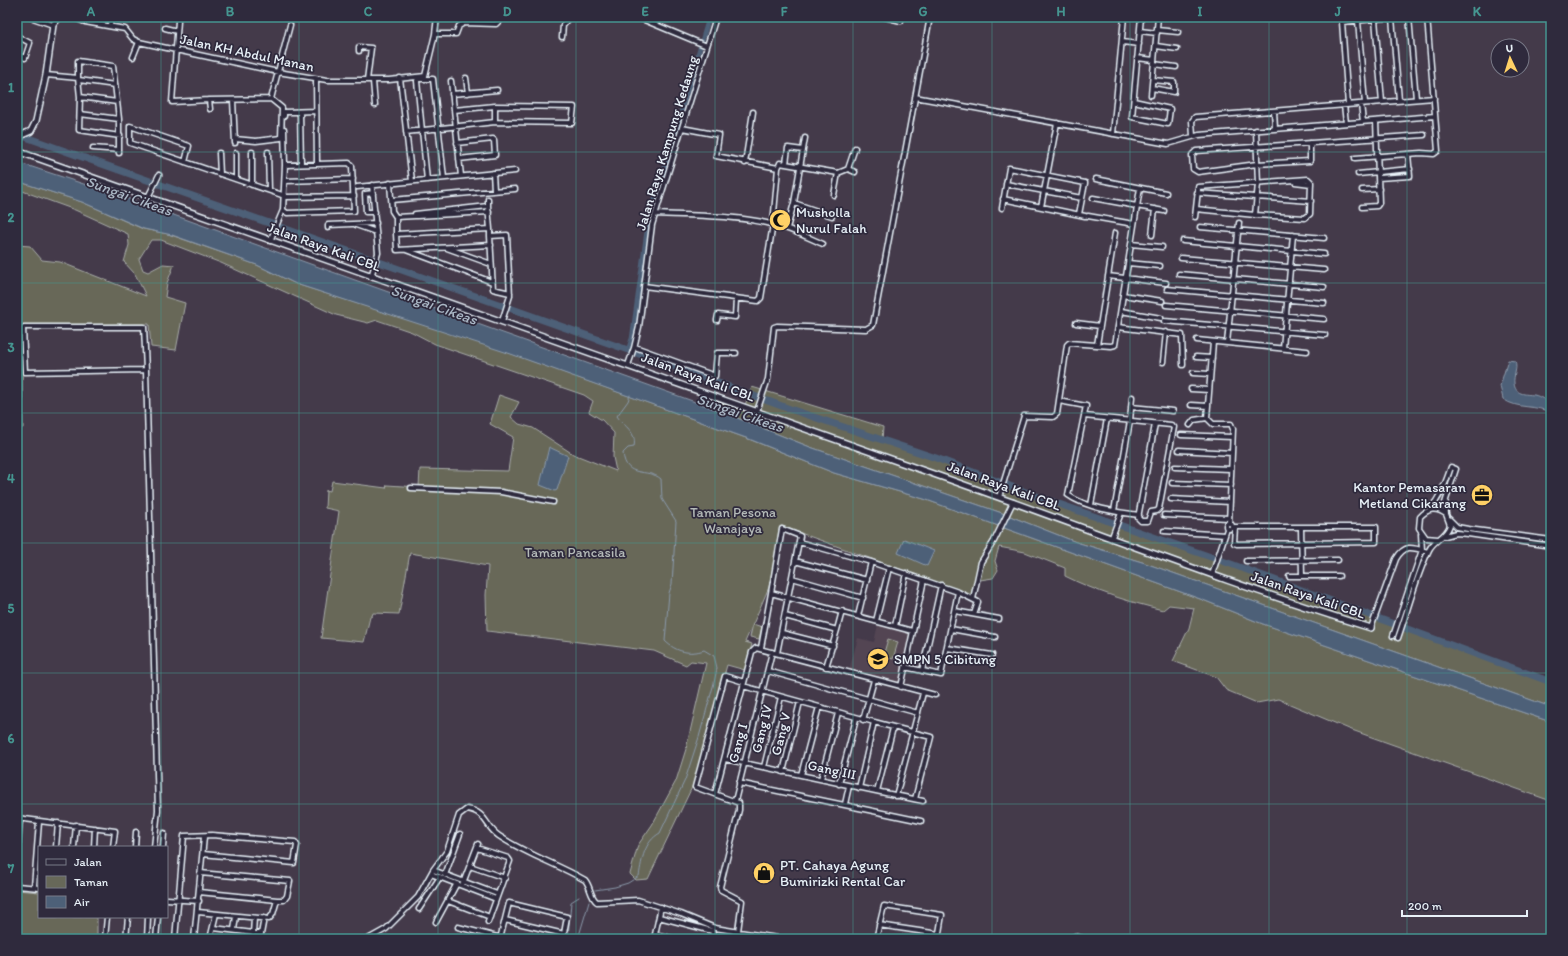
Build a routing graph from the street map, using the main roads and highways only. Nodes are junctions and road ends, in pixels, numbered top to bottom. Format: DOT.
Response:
graph roads {
  1 [pos="59,17"];
  2 [pos="18,143"];
  3 [pos="17,151"];
  4 [pos="1371,628"];
  1 -- 2 [label="main road"];
  3 -- 4 [label="main road, Jalan Raya Kali CBL"];
}
